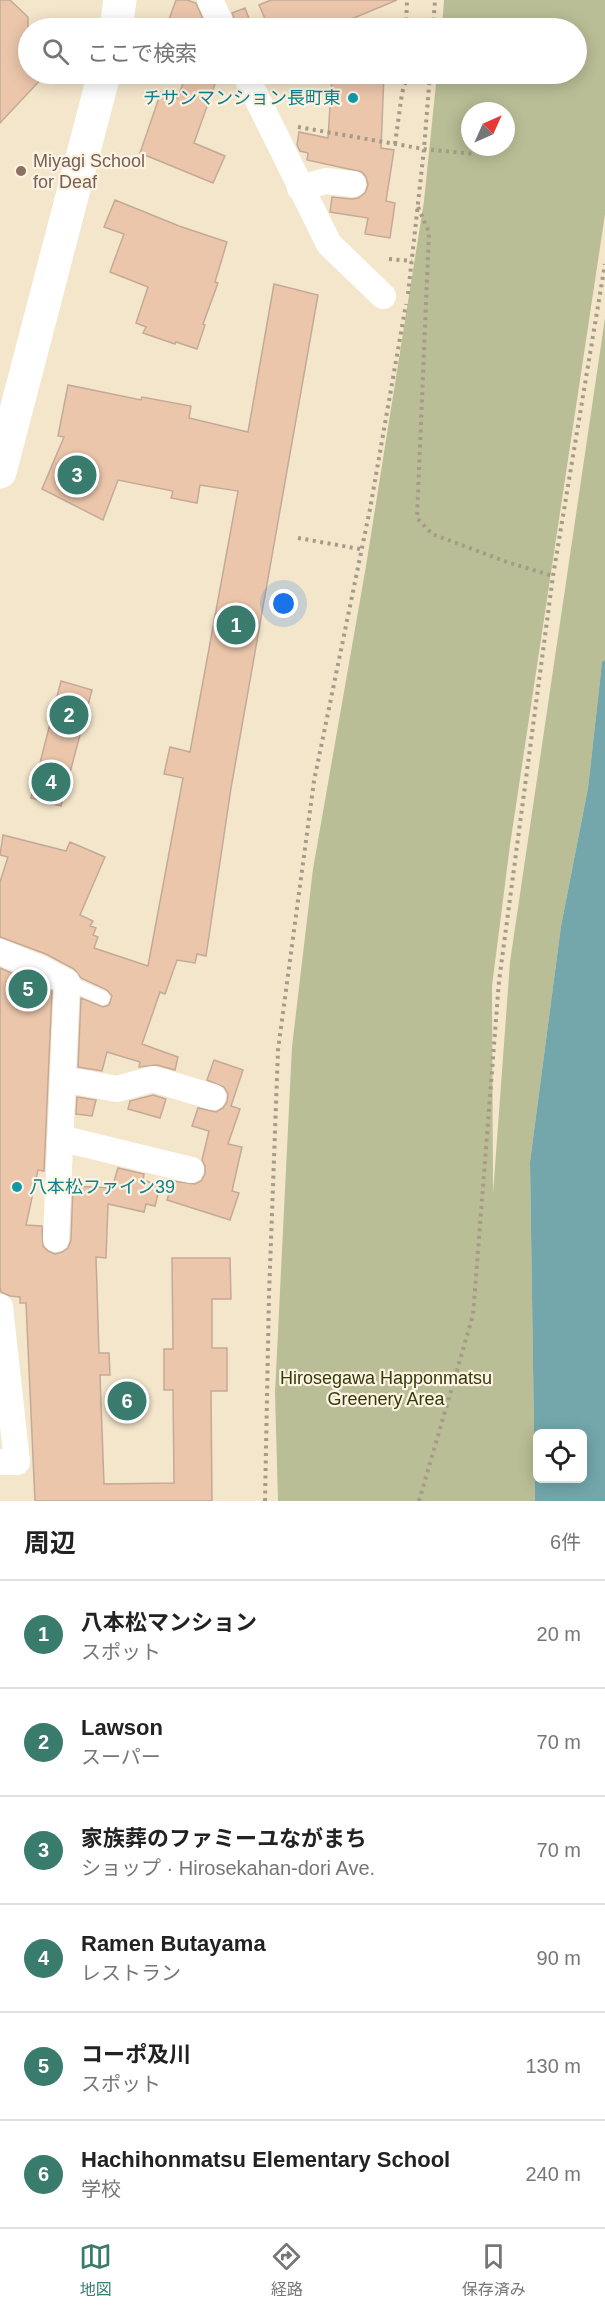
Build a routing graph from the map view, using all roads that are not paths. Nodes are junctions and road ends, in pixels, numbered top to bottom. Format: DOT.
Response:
graph roads {
  1 [pos="120,0"];
  2 [pos="210,0"];
  3 [pos="117,18"];
  4 [pos="218,18"];
  5 [pos="101,84"];
  6 [pos="250,84"];
  7 [pos="352,184"];
  8 [pos="300,188"];
  9 [pos="383,296"];
  10 [pos="0,472"];
  11 [pos="0,952"];
  12 [pos="67,982"];
  13 [pos="103,998"];
  14 [pos="63,1079"];
  15 [pos="213,1097"];
  16 [pos="60,1138"];
  17 [pos="191,1170"];
  18 [pos="56,1239"];
  19 [pos="0,1307"];
  20 [pos="0,1462"];
  1 -- 3 [label="street"];
  2 -- 4 [label="street"];
  5 -- 10 [label="street"];
  6 -- 8 [label="street"];
  7 -- 8 [label="street"];
  8 -- 9 [label="street"];
  11 -- 12 [label="street"];
  12 -- 13 [label="lane"];
  12 -- 14 [label="street"];
  14 -- 15 [label="street"];
  14 -- 16 [label="street"];
  16 -- 17 [label="street"];
  16 -- 18 [label="street"];
  19 -- 20 [label="street"];
}
